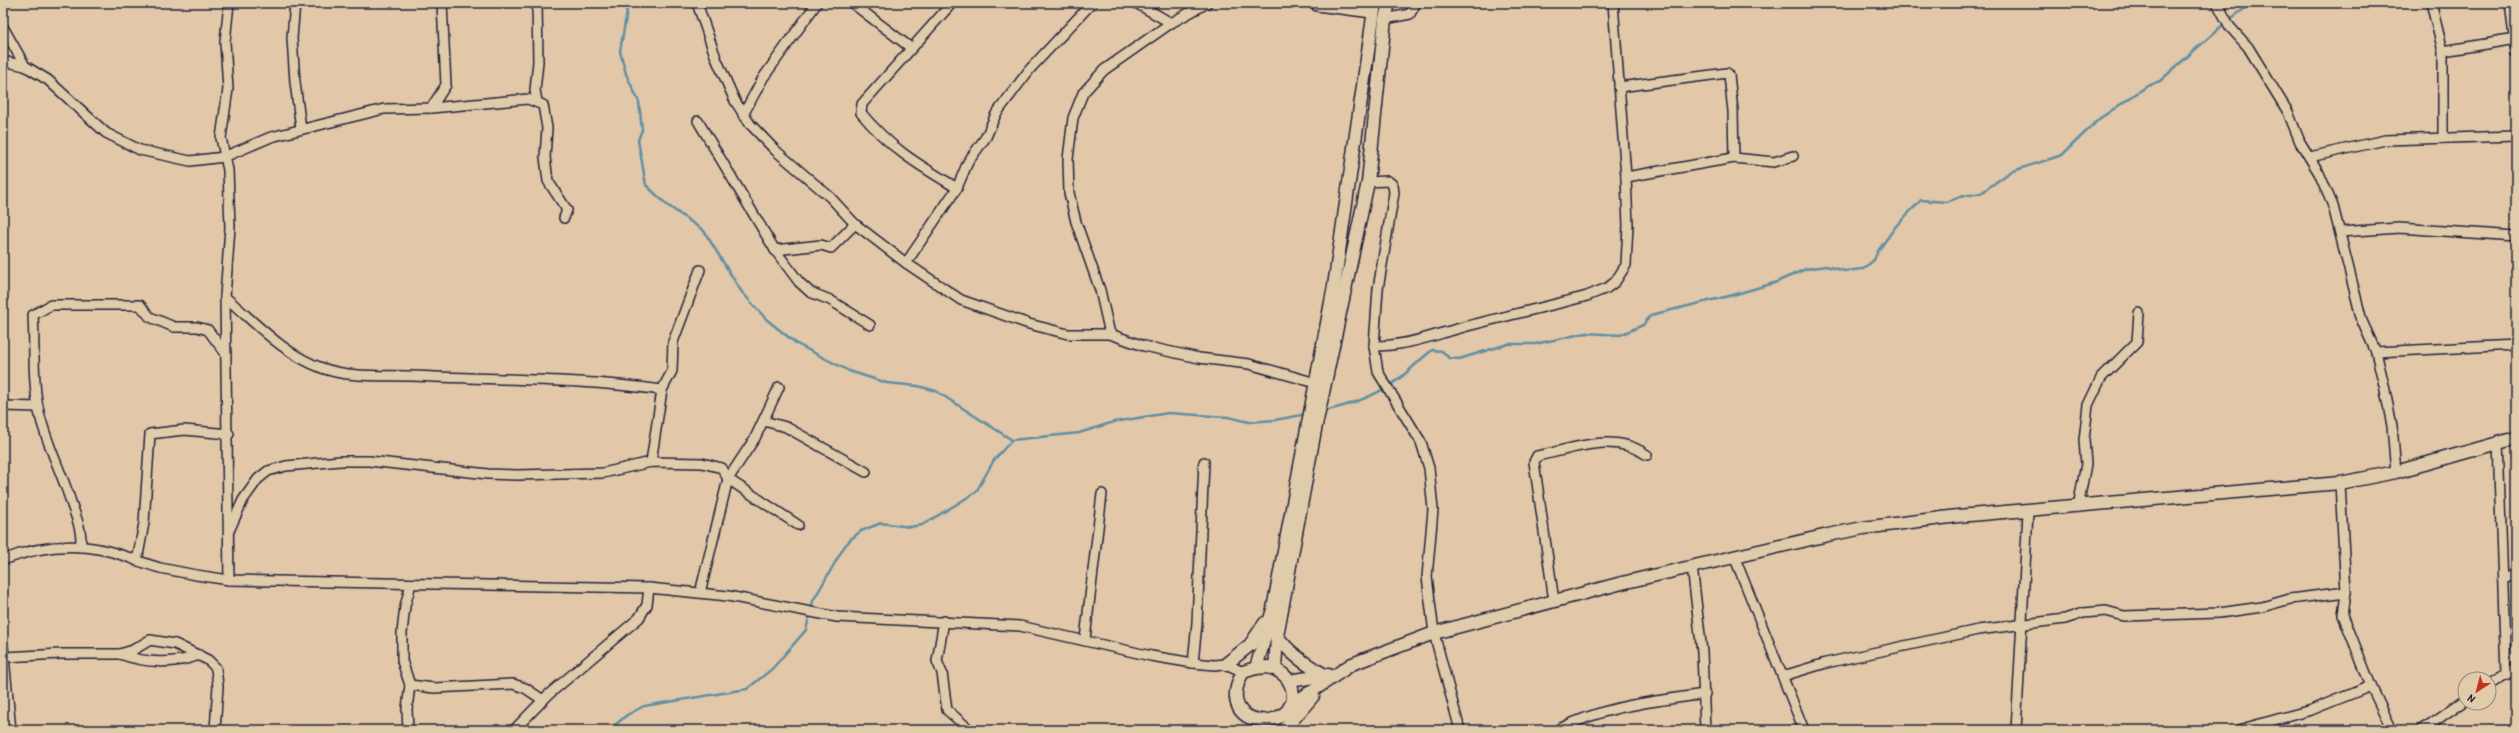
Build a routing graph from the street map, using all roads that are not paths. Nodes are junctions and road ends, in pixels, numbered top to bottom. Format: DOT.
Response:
graph roads {
  1 [pos="229,3"];
  2 [pos="295,3"];
  3 [pos="442,3"];
  4 [pos="537,3"];
  5 [pos="697,3"];
  6 [pos="817,3"];
  7 [pos="852,3"];
  8 [pos="952,3"];
  9 [pos="1092,3"];
  10 [pos="1136,3"];
  11 [pos="1207,3"];
  12 [pos="1317,3"];
  13 [pos="1389,3"];
  14 [pos="1416,3"];
  15 [pos="1613,3"];
  16 [pos="2217,3"];
  17 [pos="2431,3"];
  18 [pos="2510,3"];
  19 [pos="1352,8"];
  20 [pos="1373,8"];
  21 [pos="1385,19"];
  22 [pos="1171,23"];
  23 [pos="3,27"];
  24 [pos="2515,40"];
  25 [pos="912,48"];
  26 [pos="2443,51"];
  27 [pos="2516,53"];
  28 [pos="3,61"];
  29 [pos="25,66"];
  30 [pos="1619,87"];
  31 [pos="535,90"];
  32 [pos="528,99"];
  33 [pos="538,102"];
  34 [pos="431,108"];
  35 [pos="743,115"];
  36 [pos="698,121"];
  37 [pos="301,129"];
  38 [pos="2516,136"];
  39 [pos="2443,138"];
  40 [pos="1793,156"];
  41 [pos="224,157"];
  42 [pos="2310,157"];
  43 [pos="1734,158"];
  44 [pos="1626,177"];
  45 [pos="1368,182"];
  46 [pos="957,188"];
  47 [pos="564,218"];
  48 [pos="855,224"];
  49 [pos="2340,232"];
  50 [pos="2516,236"];
  51 [pos="775,250"];
  52 [pos="906,263"];
  53 [pos="700,270"];
  54 [pos="225,297"];
  55 [pos="2139,313"];
  56 [pos="870,325"];
  57 [pos="1110,334"];
  58 [pos="2516,345"];
  59 [pos="1374,346"];
  60 [pos="2376,352"];
  61 [pos="226,354"];
  62 [pos="1319,385"];
  63 [pos="779,387"];
  64 [pos="662,390"];
  65 [pos="3,406"];
  66 [pos="38,407"];
  67 [pos="764,421"];
  68 [pos="1311,427"];
  69 [pos="229,434"];
  70 [pos="2516,438"];
  71 [pos="2498,442"];
  72 [pos="1647,455"];
  73 [pos="651,462"];
  74 [pos="1204,462"];
  75 [pos="866,472"];
  76 [pos="2396,472"];
  77 [pos="728,479"];
  78 [pos="2340,483"];
  79 [pos="1102,494"];
  80 [pos="2078,507"];
  81 [pos="2028,512"];
  82 [pos="798,525"];
  83 [pos="229,531"];
  84 [pos="80,547"];
  85 [pos="1734,556"];
  86 [pos="3,560"];
  87 [pos="137,561"];
  88 [pos="1692,566"];
  89 [pos="2516,576"];
  90 [pos="2503,578"];
  91 [pos="229,580"];
  92 [pos="399,584"];
  93 [pos="411,584"];
  94 [pos="649,588"];
  95 [pos="2346,592"];
  96 [pos="700,593"];
  97 [pos="1554,601"];
  98 [pos="404,606"];
  99 [pos="1273,610"];
  100 [pos="944,621"];
  101 [pos="2022,625"];
  102 [pos="1434,633"];
  103 [pos="1277,636"];
  104 [pos="1085,639"];
  105 [pos="3,647"];
  106 [pos="120,654"];
  107 [pos="198,655"];
  108 [pos="4,657"];
  109 [pos="1193,663"];
  110 [pos="1226,664"];
  111 [pos="1256,668"];
  112 [pos="2516,668"];
  113 [pos="1275,669"];
  114 [pos="1243,672"];
  115 [pos="2506,675"];
  116 [pos="1783,676"];
  117 [pos="1328,677"];
  118 [pos="2497,680"];
  119 [pos="1289,682"];
  120 [pos="410,685"];
  121 [pos="2371,686"];
  122 [pos="1705,694"];
  123 [pos="543,700"];
  124 [pos="1290,706"];
  125 [pos="2457,706"];
  126 [pos="1246,724"];
  127 [pos="1271,727"];
  128 [pos="11,730"];
  129 [pos="215,730"];
  130 [pos="408,730"];
  131 [pos="514,730"];
  132 [pos="970,730"];
  133 [pos="1284,730"];
  134 [pos="1460,730"];
  135 [pos="1557,730"];
  136 [pos="1705,730"];
  137 [pos="1804,730"];
  138 [pos="2016,730"];
  139 [pos="2238,730"];
  140 [pos="2392,730"];
  141 [pos="2422,730"];
  1 -- 41 [label="street"];
  2 -- 37 [label="street"];
  3 -- 34 [label="street"];
  4 -- 31 [label="street"];
  5 -- 35 [label="street"];
  6 -- 35 [label="street"];
  7 -- 25 [label="street"];
  8 -- 25 [label="street"];
  9 -- 46 [label="street"];
  10 -- 22 [label="street"];
  11 -- 22 [label="street"];
  12 -- 19 [label="street"];
  13 -- 21 [label="main road"];
  14 -- 21 [label="street"];
  15 -- 30 [label="street"];
  16 -- 42 [label="street"];
  17 -- 26 [label="street"];
  18 -- 24 [label="street"];
  19 -- 20 [label="street"];
  20 -- 62 [label="main road"];
  21 -- 45 [label="main road"];
  22 -- 57 [label="street"];
  23 -- 29 [label="street"];
  24 -- 26 [label="street"];
  24 -- 27 [label="street"];
  25 -- 46 [label="street"];
  26 -- 39 [label="street"];
  28 -- 29 [label="street"];
  29 -- 41 [label="street"];
  30 -- 43 [label="street"];
  30 -- 44 [label="street"];
  31 -- 32 [label="street"];
  31 -- 33 [label="street"];
  32 -- 33 [label="street"];
  32 -- 34 [label="street"];
  33 -- 47 [label="street"];
  34 -- 37 [label="street"];
  35 -- 48 [label="street"];
  36 -- 51 [label="street"];
  37 -- 41 [label="street"];
  38 -- 39 [label="street"];
  39 -- 42 [label="street"];
  40 -- 43 [label="street"];
  41 -- 54 [label="street"];
  42 -- 49 [label="street"];
  43 -- 44 [label="street"];
  44 -- 59 [label="street"];
  45 -- 59 [label="street"];
  45 -- 62 [label="main road"];
  46 -- 52 [label="street"];
  48 -- 51 [label="street"];
  48 -- 52 [label="street"];
  49 -- 50 [label="street"];
  49 -- 60 [label="street"];
  51 -- 56 [label="street"];
  52 -- 57 [label="street"];
  53 -- 64 [label="street"];
  54 -- 61 [label="street"];
  54 -- 64 [label="street"];
  55 -- 80 [label="street"];
  57 -- 62 [label="street"];
  58 -- 60 [label="street"];
  59 -- 102 [label="street"];
  60 -- 76 [label="street"];
  61 -- 66 [label="street"];
  61 -- 69 [label="street"];
  62 -- 68 [label="main road"];
  63 -- 67 [label="street"];
  64 -- 73 [label="street"];
  65 -- 66 [label="street"];
  66 -- 84 [label="street"];
  67 -- 75 [label="street"];
  67 -- 77 [label="street"];
  68 -- 99 [label="main road"];
  68 -- 103 [label="main road"];
  69 -- 83 [label="street"];
  69 -- 87 [label="street"];
  70 -- 71 [label="main road"];
  71 -- 76 [label="main road"];
  71 -- 90 [label="street"];
  72 -- 97 [label="street"];
  73 -- 77 [label="street"];
  73 -- 83 [label="street"];
  74 -- 109 [label="street"];
  76 -- 78 [label="main road"];
  77 -- 82 [label="street"];
  77 -- 96 [label="street"];
  78 -- 80 [label="main road"];
  78 -- 95 [label="street"];
  79 -- 104 [label="street"];
  80 -- 81 [label="main road"];
  81 -- 85 [label="main road"];
  81 -- 101 [label="street"];
  83 -- 91 [label="street"];
  84 -- 86 [label="street"];
  84 -- 87 [label="street"];
  85 -- 88 [label="main road"];
  85 -- 116 [label="street"];
  87 -- 91 [label="street"];
  88 -- 97 [label="main road"];
  88 -- 122 [label="street"];
  89 -- 90 [label="street"];
  90 -- 115 [label="street"];
  91 -- 92 [label="street"];
  92 -- 93 [label="street"];
  92 -- 98 [label="street"];
  93 -- 94 [label="street"];
  93 -- 98 [label="street"];
  94 -- 96 [label="street"];
  94 -- 123 [label="street"];
  95 -- 101 [label="street"];
  95 -- 121 [label="street"];
  96 -- 100 [label="street"];
  97 -- 102 [label="main road"];
  98 -- 120 [label="street"];
  99 -- 110 [label="main road"];
  99 -- 111 [label="main road"];
  100 -- 104 [label="street"];
  100 -- 132 [label="street"];
  101 -- 116 [label="street"];
  101 -- 138 [label="street"];
  102 -- 117 [label="main road"];
  102 -- 134 [label="street"];
  103 -- 113 [label="main road"];
  103 -- 117 [label="main road"];
  104 -- 109 [label="street"];
  105 -- 108 [label="street"];
  106 -- 107 [label="street"];
  106 -- 107 [label="street"];
  106 -- 108 [label="street"];
  107 -- 129 [label="street"];
  108 -- 128 [label="street"];
  109 -- 110 [label="street"];
  110 -- 114 [label="street"];
  111 -- 113 [label="main road"];
  111 -- 114 [label="main road"];
  112 -- 115 [label="street"];
  113 -- 119 [label="main road"];
  114 -- 126 [label="main road"];
  115 -- 118 [label="street"];
  116 -- 137 [label="street"];
  117 -- 119 [label="main road"];
  117 -- 124 [label="main road"];
  117 -- 133 [label="main road"];
  119 -- 124 [label="main road"];
  120 -- 123 [label="street"];
  120 -- 130 [label="street"];
  121 -- 139 [label="street"];
  121 -- 140 [label="street"];
  122 -- 135 [label="street"];
  122 -- 136 [label="street"];
  123 -- 131 [label="street"];
  124 -- 127 [label="main road"];
  125 -- 141 [label="street"];
  126 -- 127 [label="main road"];
}
